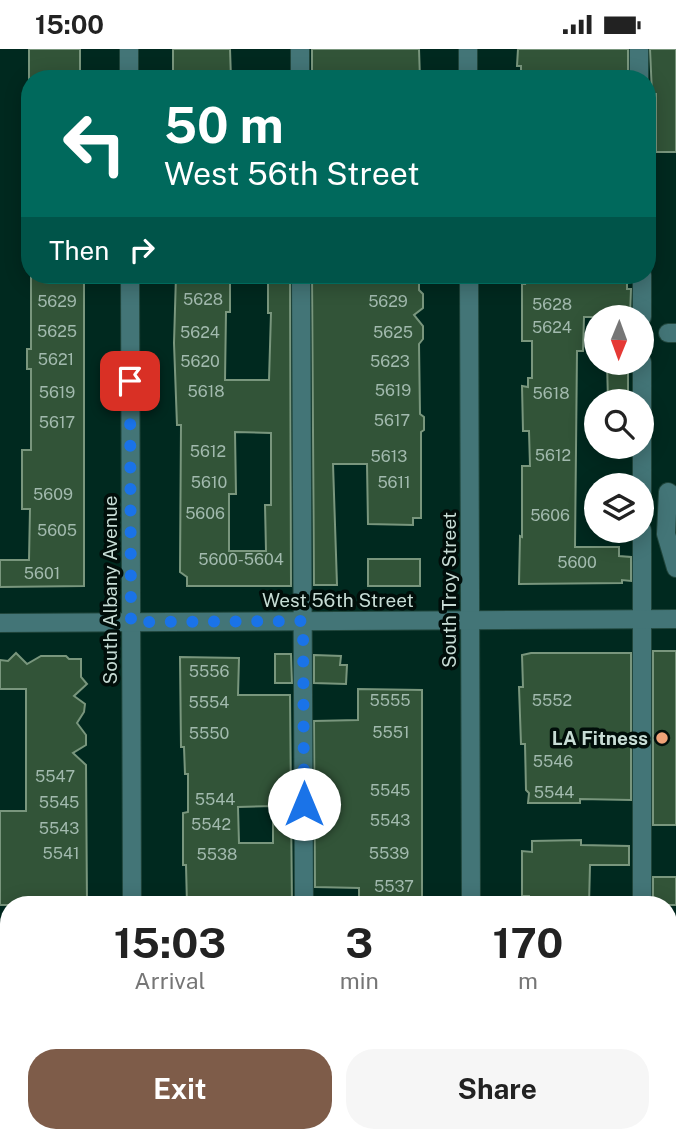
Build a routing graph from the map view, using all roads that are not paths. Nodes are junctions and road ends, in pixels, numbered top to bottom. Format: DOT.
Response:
graph roads {
  1 [pos="129,49"];
  2 [pos="300,49"];
  3 [pos="468,49"];
  4 [pos="639,49"];
  5 [pos="129,70"];
  6 [pos="300,70"];
  7 [pos="468,70"];
  8 [pos="639,70"];
  9 [pos="130,284"];
  10 [pos="301,284"];
  11 [pos="469,284"];
  12 [pos="642,284"];
  13 [pos="642,305"];
  14 [pos="642,375"];
  15 [pos="642,473"];
  16 [pos="672,495"];
  17 [pos="642,543"];
  18 [pos="676,568"];
  19 [pos="641,619"];
  20 [pos="676,619"];
  21 [pos="470,620"];
  22 [pos="303,621"];
  23 [pos="131,622"];
  24 [pos="0,623"];
  25 [pos="132,896"];
  26 [pos="304,896"];
  27 [pos="471,896"];
  28 [pos="642,896"];
  1 -- 5 [label="street"];
  2 -- 6 [label="street"];
  3 -- 7 [label="street"];
  4 -- 8 [label="street"];
  9 -- 23 [label="street, South Albany Avenue"];
  10 -- 22 [label="street"];
  11 -- 21 [label="street, South Troy Street"];
  12 -- 13 [label="street"];
  14 -- 15 [label="street"];
  16 -- 18 [label="street"];
  17 -- 19 [label="street"];
  19 -- 20 [label="street, West 56th Street"];
  19 -- 21 [label="street, West 56th Street"];
  19 -- 28 [label="street"];
  21 -- 22 [label="street, West 56th Street"];
  21 -- 27 [label="street, South Troy Street"];
  22 -- 23 [label="street, West 56th Street"];
  22 -- 26 [label="street"];
  23 -- 24 [label="street, West 56th Street"];
  23 -- 25 [label="street, South Albany Avenue"];
}
